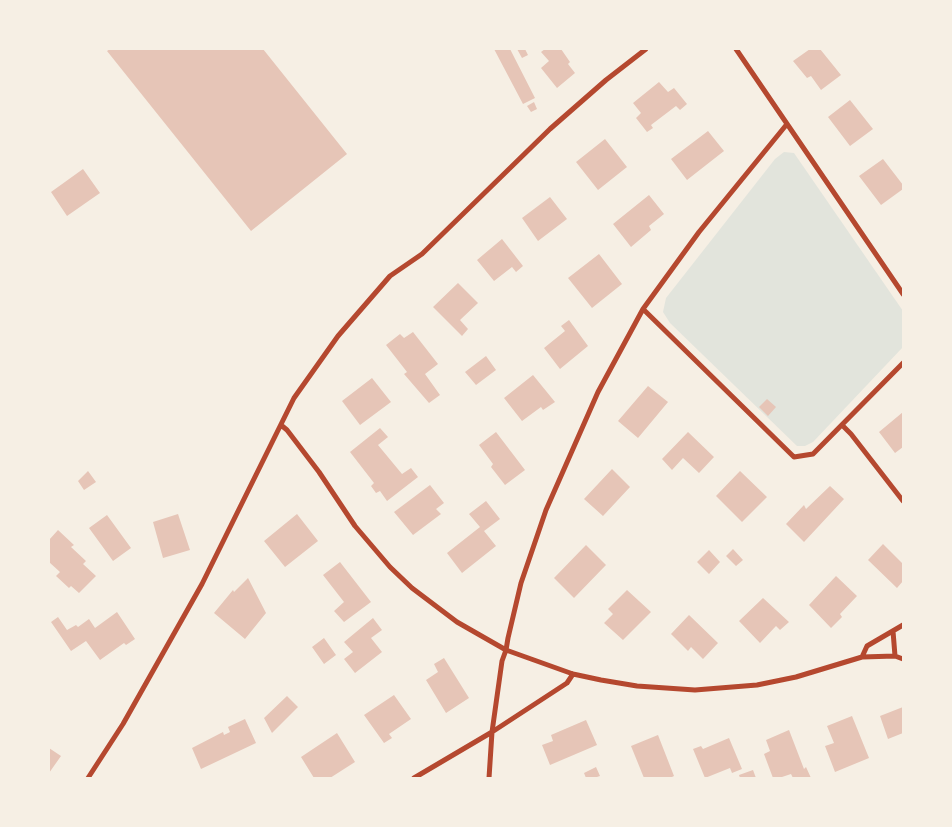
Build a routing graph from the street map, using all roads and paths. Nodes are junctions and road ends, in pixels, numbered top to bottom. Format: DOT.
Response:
graph roads {
  1 [pos="646,49"];
  2 [pos="736,49"];
  3 [pos="787,124"];
  4 [pos="903,294"];
  5 [pos="643,309"];
  6 [pos="903,363"];
  7 [pos="281,425"];
  8 [pos="842,425"];
  9 [pos="903,501"];
  10 [pos="903,624"];
  11 [pos="893,631"];
  12 [pos="506,650"];
  13 [pos="862,656"];
  14 [pos="895,656"];
  15 [pos="903,659"];
  16 [pos="572,674"];
  17 [pos="492,732"];
  18 [pos="88,778"];
  19 [pos="414,778"];
  20 [pos="489,778"];
  1 -- 7 [label="street"];
  2 -- 3 [label="street"];
  3 -- 4 [label="street"];
  3 -- 5 [label="street"];
  5 -- 8 [label="street"];
  5 -- 12 [label="street"];
  6 -- 8 [label="street"];
  7 -- 12 [label="street"];
  7 -- 18 [label="street"];
  8 -- 9 [label="street"];
  10 -- 11 [label="street"];
  11 -- 13 [label="street"];
  11 -- 14 [label="street"];
  12 -- 16 [label="street"];
  12 -- 17 [label="street"];
  13 -- 14 [label="street"];
  13 -- 16 [label="street"];
  14 -- 15 [label="street"];
  16 -- 17 [label="street"];
  17 -- 19 [label="street"];
  17 -- 20 [label="street"];
}
